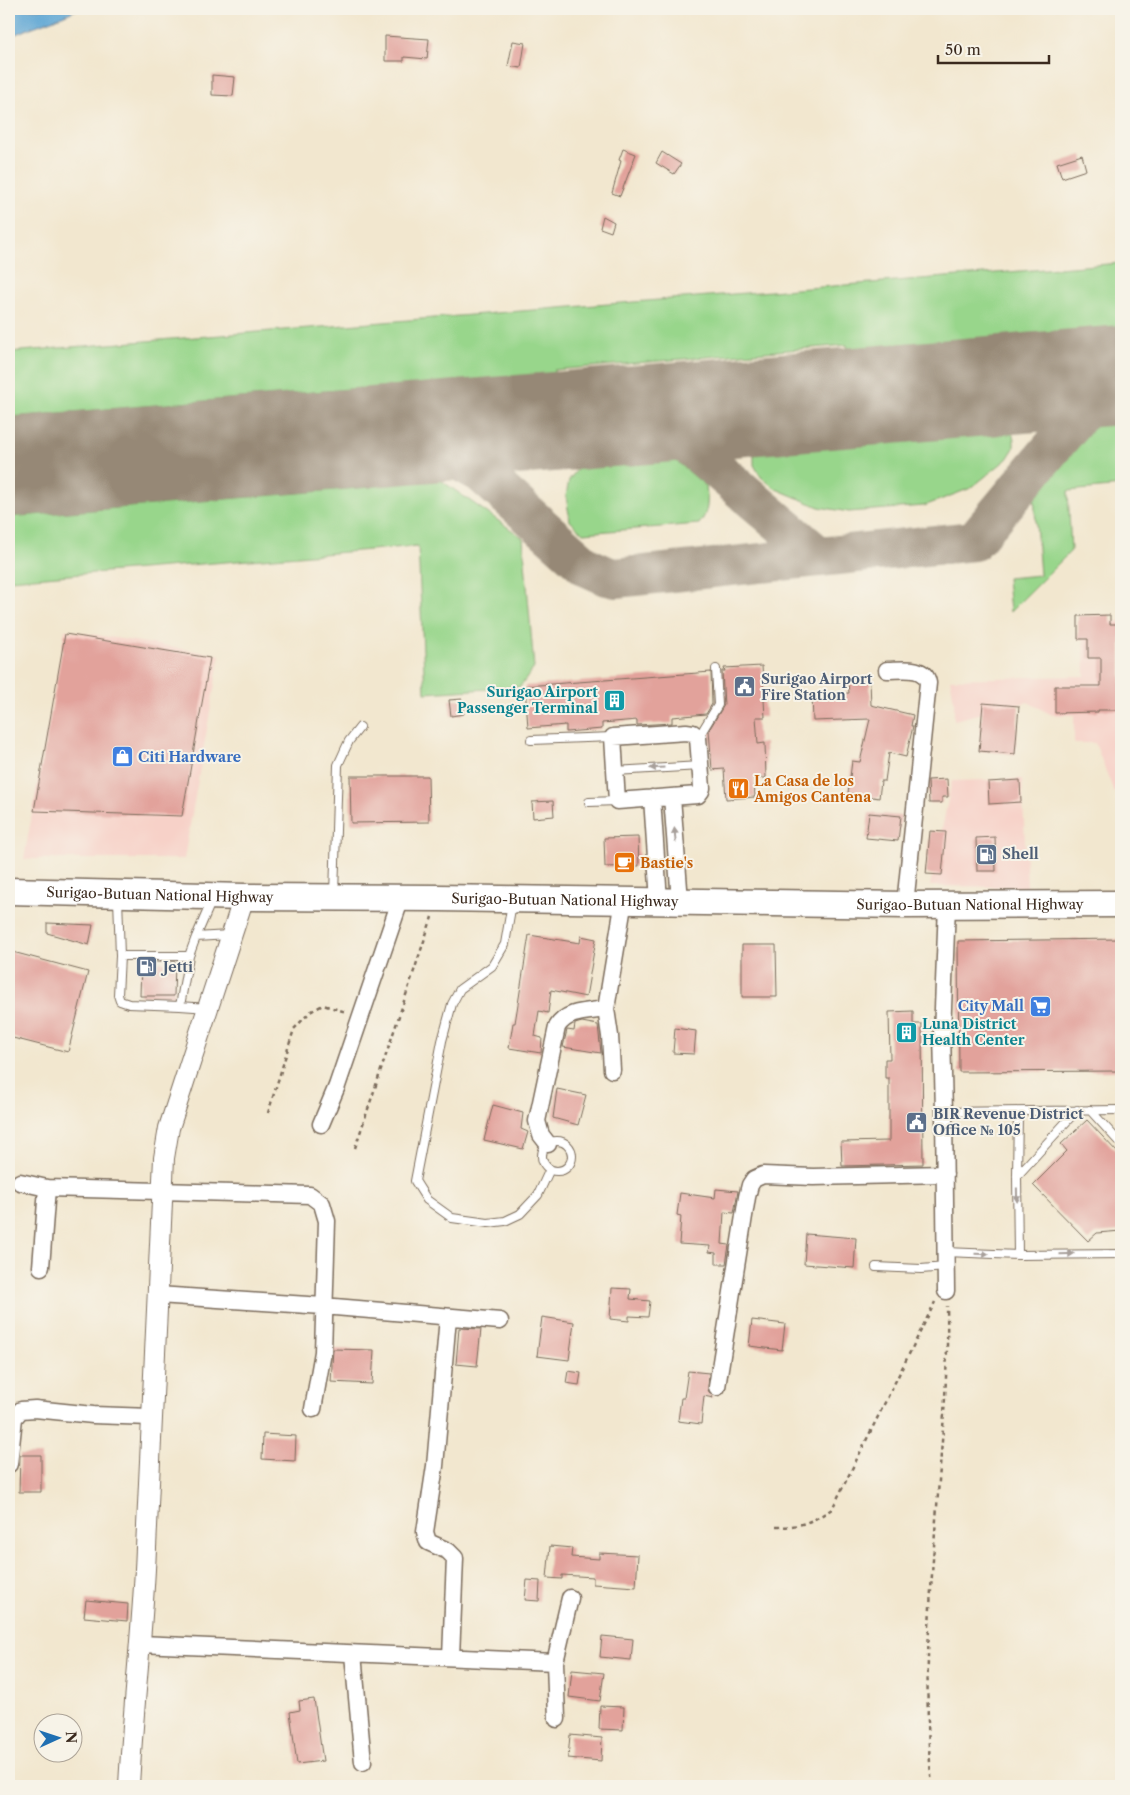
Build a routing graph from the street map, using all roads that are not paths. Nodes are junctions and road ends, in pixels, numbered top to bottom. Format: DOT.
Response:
graph roads {
  1 [pos="716,669"];
  2 [pos="887,670"];
  3 [pos="360,727"];
  4 [pos="613,737"];
  5 [pos="698,738"];
  6 [pos="531,740"];
  7 [pos="700,766"];
  8 [pos="615,771"];
  9 [pos="672,797"];
  10 [pos="652,798"];
  11 [pos="617,800"];
  12 [pos="589,802"];
  13 [pos="9,892"];
  14 [pos="118,893"];
  15 [pos="214,896"];
  16 [pos="244,897"];
  17 [pos="334,897"];
  18 [pos="401,898"];
  19 [pos="513,899"];
  20 [pos="624,900"];
  21 [pos="670,901"];
  22 [pos="1121,904"];
  23 [pos="905,905"];
  24 [pos="947,905"];
  25 [pos="231,934"];
  26 [pos="196,937"];
  27 [pos="120,956"];
  28 [pos="189,956"];
  29 [pos="180,1006"];
  30 [pos="208,1008"];
  31 [pos="606,1009"];
  32 [pos="612,1070"];
  33 [pos="1077,1110"];
  34 [pos="1090,1110"];
  35 [pos="1121,1110"];
  36 [pos="944,1112"];
  37 [pos="1018,1112"];
  38 [pos="321,1124"];
  39 [pos="548,1144"];
  40 [pos="1121,1144"];
  41 [pos="550,1168"];
  42 [pos="945,1174"];
  43 [pos="1017,1176"];
  44 [pos="20,1182"];
  45 [pos="47,1188"];
  46 [pos="162,1191"];
  47 [pos="1121,1254"];
  48 [pos="1018,1255"];
  49 [pos="41,1267"];
  50 [pos="876,1267"];
  51 [pos="946,1273"];
  52 [pos="158,1295"];
  53 [pos="323,1306"];
  54 [pos="448,1317"];
  55 [pos="500,1321"];
  56 [pos="717,1387"];
  57 [pos="314,1409"];
  58 [pos="151,1417"];
  59 [pos="9,1464"];
  60 [pos="570,1598"];
  61 [pos="140,1644"];
  62 [pos="353,1654"];
  63 [pos="451,1657"];
  64 [pos="555,1662"];
  65 [pos="556,1718"];
  66 [pos="363,1762"];
  67 [pos="129,1786"];
  1 -- 5 [label="lane"];
  2 -- 23 [label="street"];
  3 -- 17 [label="lane"];
  4 -- 5 [label="street"];
  4 -- 6 [label="lane"];
  4 -- 8 [label="street"];
  5 -- 7 [label="street"];
  7 -- 8 [label="lane, one-way"];
  7 -- 9 [label="street"];
  8 -- 11 [label="street"];
  9 -- 10 [label="street"];
  21 -- 9 [label="street, one-way"];
  10 -- 11 [label="street"];
  10 -- 21 [label="street"];
  11 -- 12 [label="lane"];
  13 -- 14 [label="highway, Surigao-Butuan National Highway"];
  14 -- 15 [label="highway, Surigao-Butuan National Highway"];
  14 -- 27 [label="lane"];
  15 -- 16 [label="highway, Surigao-Butuan National Highway"];
  15 -- 26 [label="lane"];
  16 -- 17 [label="highway, Surigao-Butuan National Highway"];
  16 -- 25 [label="street"];
  17 -- 18 [label="highway, Surigao-Butuan National Highway"];
  18 -- 19 [label="highway, Surigao-Butuan National Highway"];
  18 -- 38 [label="street"];
  19 -- 20 [label="highway, Surigao-Butuan National Highway"];
  19 -- 41 [label="lane"];
  20 -- 21 [label="highway, Surigao-Butuan National Highway"];
  20 -- 31 [label="street"];
  21 -- 23 [label="highway, Surigao-Butuan National Highway"];
  22 -- 24 [label="highway, Surigao-Butuan National Highway"];
  23 -- 24 [label="highway, Surigao-Butuan National Highway"];
  24 -- 36 [label="street"];
  25 -- 26 [label="lane"];
  25 -- 30 [label="street"];
  26 -- 28 [label="lane"];
  27 -- 28 [label="lane"];
  27 -- 29 [label="lane"];
  28 -- 29 [label="lane"];
  29 -- 30 [label="lane"];
  30 -- 46 [label="street"];
  31 -- 32 [label="street"];
  31 -- 39 [label="street"];
  33 -- 34 [label="lane"];
  33 -- 37 [label="lane"];
  33 -- 43 [label="lane"];
  34 -- 35 [label="lane"];
  34 -- 40 [label="lane"];
  36 -- 37 [label="lane"];
  36 -- 42 [label="street"];
  37 -- 43 [label="lane"];
  39 -- 41 [label="lane"];
  39 -- 41 [label="lane"];
  42 -- 51 [label="street"];
  42 -- 56 [label="street"];
  43 -- 48 [label="lane, one-way"];
  44 -- 45 [label="street"];
  45 -- 46 [label="street"];
  45 -- 49 [label="street"];
  46 -- 52 [label="street"];
  46 -- 53 [label="street"];
  48 -- 47 [label="lane, one-way"];
  51 -- 48 [label="lane, one-way"];
  50 -- 51 [label="lane"];
  52 -- 53 [label="street"];
  52 -- 58 [label="street"];
  53 -- 54 [label="street"];
  53 -- 57 [label="street"];
  54 -- 55 [label="street"];
  54 -- 63 [label="street"];
  58 -- 59 [label="street"];
  58 -- 61 [label="street"];
  60 -- 64 [label="street"];
  61 -- 62 [label="street"];
  61 -- 67 [label="street"];
  62 -- 63 [label="street"];
  62 -- 66 [label="street"];
  63 -- 64 [label="street"];
  64 -- 65 [label="street"];
}
